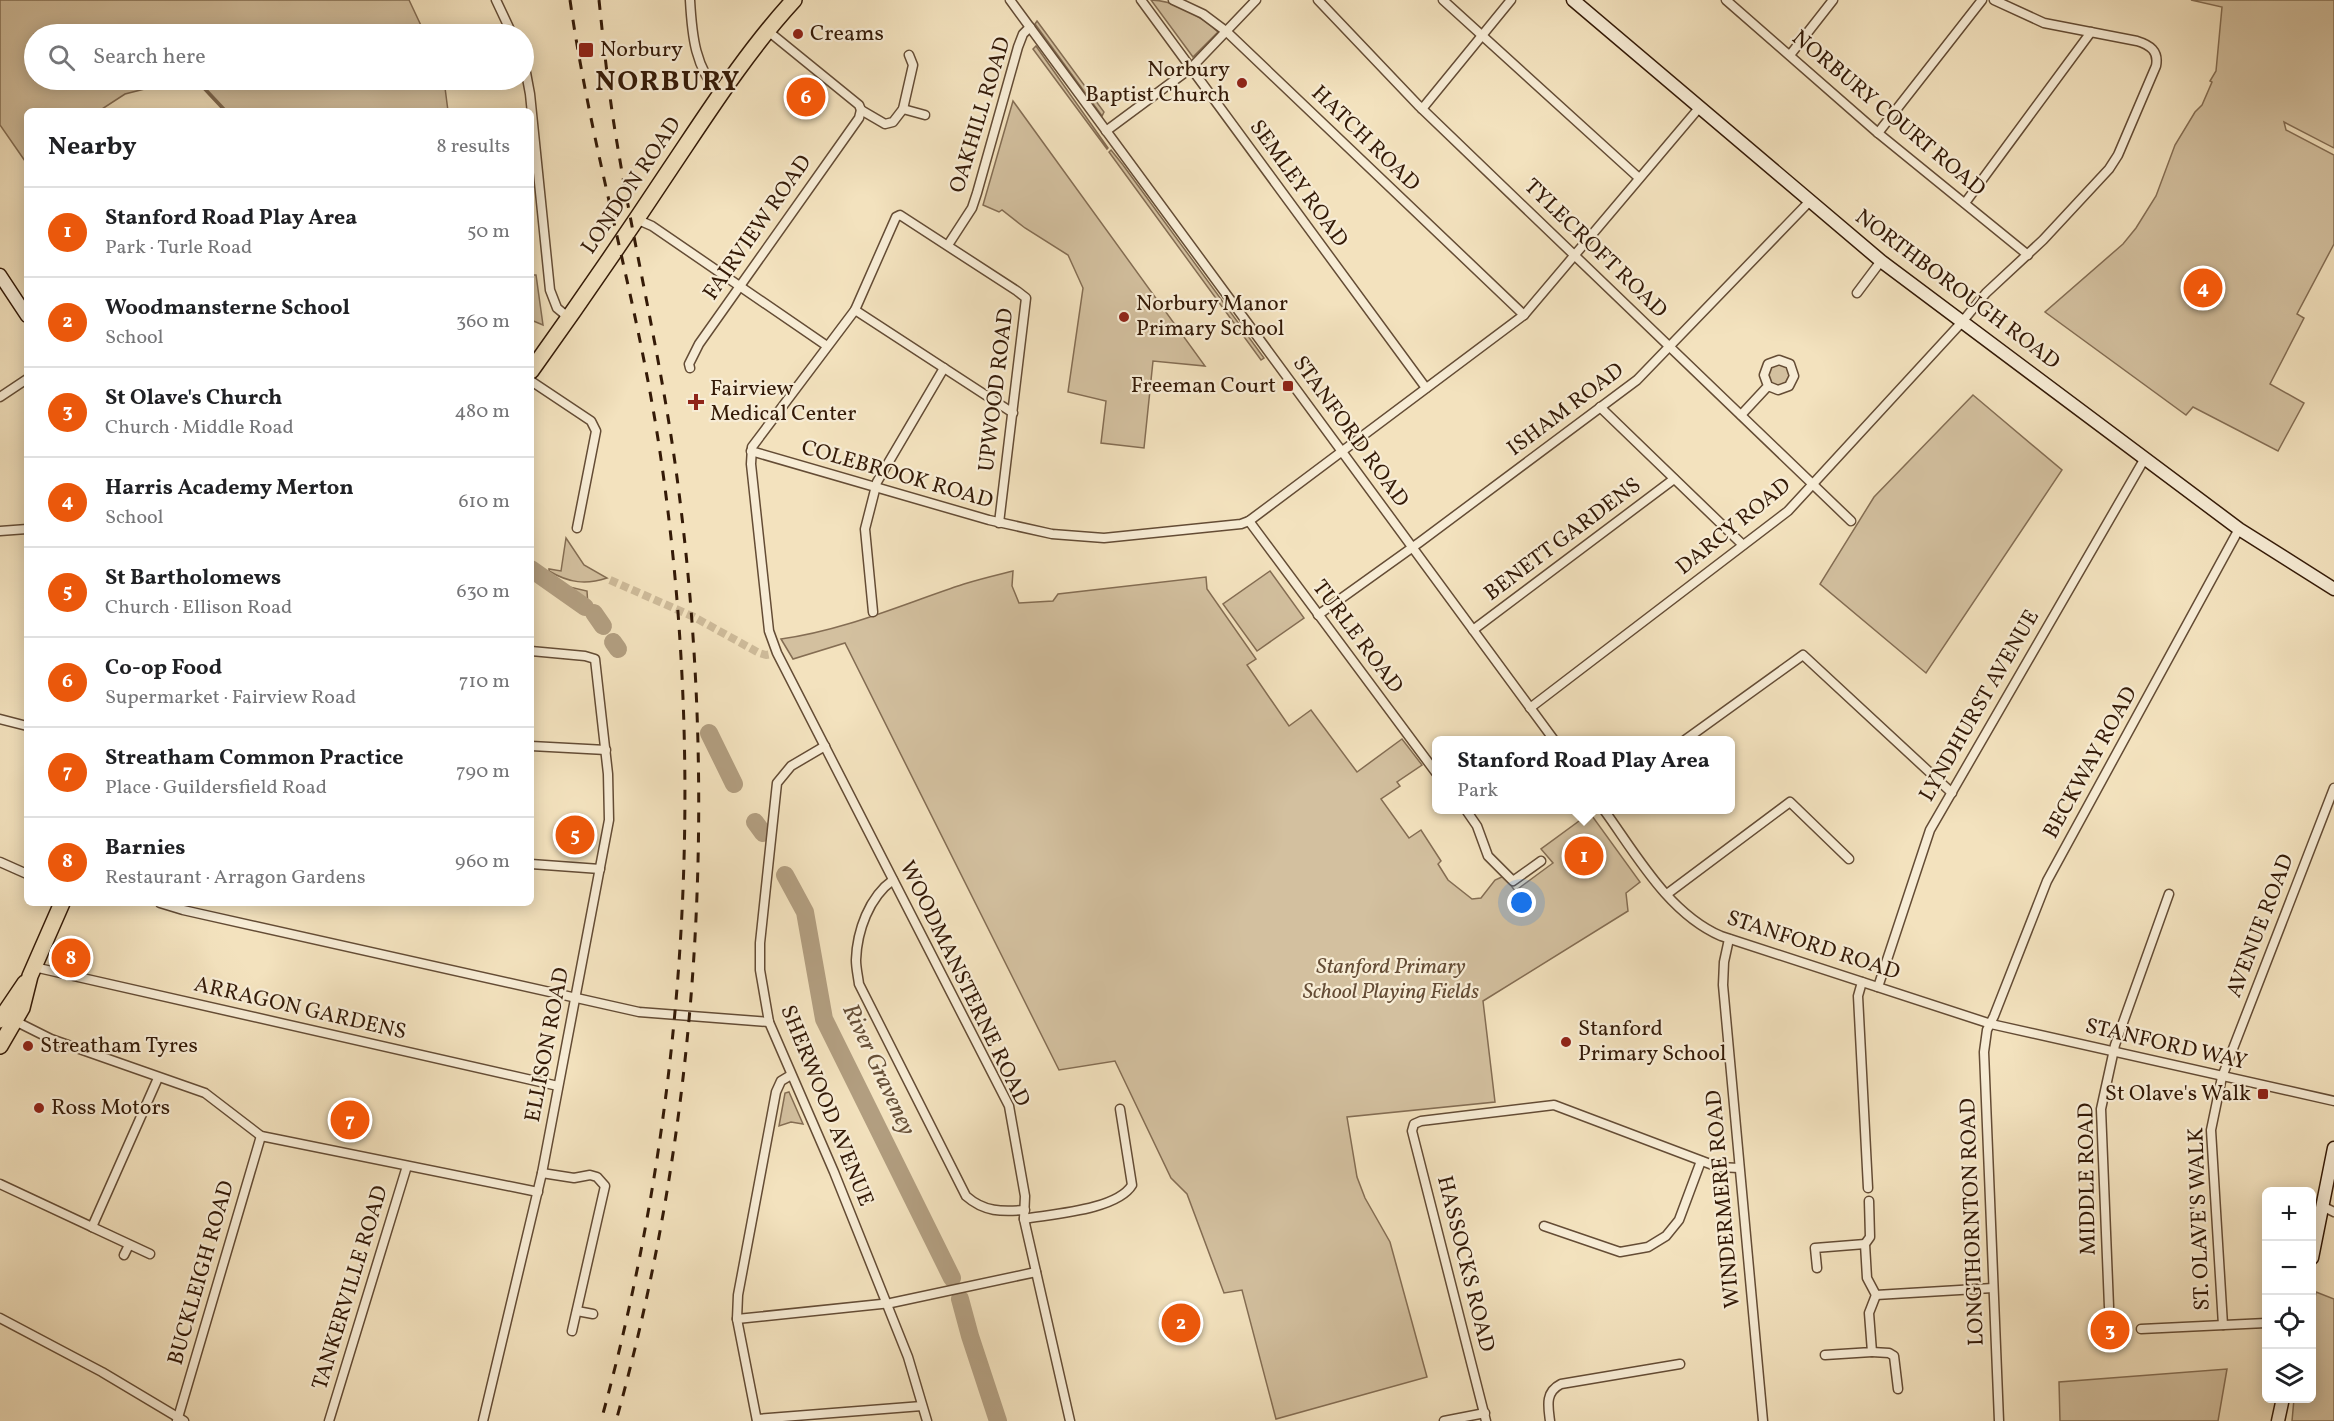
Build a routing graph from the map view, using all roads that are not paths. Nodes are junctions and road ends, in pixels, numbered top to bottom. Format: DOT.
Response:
graph roads {
  1 [pos="496,0"];
  2 [pos="690,0"];
  3 [pos="794,0"];
  4 [pos="1010,0"];
  5 [pos="1141,0"];
  6 [pos="1173,0"];
  7 [pos="1256,0"];
  8 [pos="1318,0"];
  9 [pos="1443,0"];
  10 [pos="1511,0"];
  11 [pos="1573,0"];
  12 [pos="1726,0"];
  13 [pos="1833,0"];
  14 [pos="1982,0"];
  15 [pos="1994,0"];
  16 [pos="507,24"];
  17 [pos="1030,27"];
  18 [pos="768,31"];
  19 [pos="1227,32"];
  20 [pos="2091,32"];
  21 [pos="1482,36"];
  22 [pos="909,55"];
  23 [pos="1790,55"];
  24 [pos="1191,68"];
  25 [pos="529,90"];
  26 [pos="720,95"];
  27 [pos="531,108"];
  28 [pos="1699,108"];
  29 [pos="903,109"];
  30 [pos="1422,109"];
  31 [pos="861,110"];
  32 [pos="925,115"];
  33 [pos="1107,131"];
  34 [pos="534,133"];
  35 [pos="1878,133"];
  36 [pos="1639,178"];
  37 [pos="1809,202"];
  38 [pos="1965,203"];
  39 [pos="636,219"];
  40 [pos="948,245"];
  41 [pos="1575,255"];
  42 [pos="2028,255"];
  43 [pos="1881,261"];
  44 [pos="0,275"];
  45 [pos="740,285"];
  46 [pos="1857,293"];
  47 [pos="855,309"];
  48 [pos="24,311"];
  49 [pos="1524,315"];
  50 [pos="569,318"];
  51 [pos="1962,322"];
  52 [pos="828,346"];
  53 [pos="1670,346"];
  54 [pos="534,367"];
  55 [pos="690,368"];
  56 [pos="944,368"];
  57 [pos="24,381"];
  58 [pos="534,383"];
  59 [pos="1768,386"];
  60 [pos="1426,388"];
  61 [pos="0,397"];
  62 [pos="1600,407"];
  63 [pos="1013,413"];
  64 [pos="1741,415"];
  65 [pos="1343,451"];
  66 [pos="751,452"];
  67 [pos="2145,458"];
  68 [pos="1674,478"];
  69 [pos="1813,485"];
  70 [pos="875,487"];
  71 [pos="1851,520"];
  72 [pos="1250,521"];
  73 [pos="999,523"];
  74 [pos="577,528"];
  75 [pos="2239,528"];
  76 [pos="24,529"];
  77 [pos="0,531"];
  78 [pos="1743,545"];
  79 [pos="1412,547"];
  80 [pos="2334,589"];
  81 [pos="873,612"];
  82 [pos="1318,615"];
  83 [pos="1473,630"];
  84 [pos="534,651"];
  85 [pos="1530,708"];
  86 [pos="0,719"];
  87 [pos="24,725"];
  88 [pos="1550,736"];
  89 [pos="1693,736"];
  90 [pos="534,746"];
  91 [pos="825,746"];
  92 [pos="606,750"];
  93 [pos="1432,767"];
  94 [pos="2334,788"];
  95 [pos="1952,793"];
  96 [pos="1469,814"];
  97 [pos="1607,814"];
  98 [pos="1849,859"];
  99 [pos="1541,861"];
  100 [pos="0,862"];
  101 [pos="534,864"];
  102 [pos="600,869"];
  103 [pos="24,873"];
  104 [pos="893,880"];
  105 [pos="1667,894"];
  106 [pos="2169,894"];
  107 [pos="61,906"];
  108 [pos="170,906"];
  109 [pos="1729,939"];
  110 [pos="32,972"];
  111 [pos="1862,982"];
  112 [pos="1878,987"];
  113 [pos="575,997"];
  114 [pos="5,1016"];
  115 [pos="769,1022"];
  116 [pos="1990,1024"];
  117 [pos="0,1046"];
  118 [pos="2114,1052"];
  119 [pos="791,1075"];
  120 [pos="2222,1077"];
  121 [pos="158,1078"];
  122 [pos="558,1086"];
  123 [pos="2334,1101"];
  124 [pos="1120,1109"];
  125 [pos="261,1136"];
  126 [pos="2334,1148"];
  127 [pos="1701,1161"];
  128 [pos="406,1166"];
  129 [pos="1739,1168"];
  130 [pos="542,1173"];
  131 [pos="0,1184"];
  132 [pos="1868,1188"];
  133 [pos="538,1192"];
  134 [pos="1869,1201"];
  135 [pos="2328,1209"];
  136 [pos="1024,1214"];
  137 [pos="1544,1226"];
  138 [pos="92,1227"];
  139 [pos="1865,1244"];
  140 [pos="129,1245"];
  141 [pos="2316,1246"];
  142 [pos="150,1254"];
  143 [pos="123,1255"];
  144 [pos="1817,1268"];
  145 [pos="1035,1272"];
  146 [pos="1993,1288"];
  147 [pos="1876,1295"];
  148 [pos="885,1303"];
  149 [pos="2109,1307"];
  150 [pos="577,1311"];
  151 [pos="593,1314"];
  152 [pos="0,1318"];
  153 [pos="738,1319"];
  154 [pos="2262,1323"];
  155 [pos="2223,1325"];
  156 [pos="2141,1329"];
  157 [pos="572,1331"];
  158 [pos="1872,1352"];
  159 [pos="1825,1356"];
  160 [pos="1680,1364"];
  161 [pos="1898,1389"];
  162 [pos="2282,1403"];
  163 [pos="922,1406"];
  164 [pos="1485,1417"];
  165 [pos="180,1420"];
  166 [pos="757,1420"];
  167 [pos="329,1421"];
  168 [pos="483,1421"];
  169 [pos="927,1421"];
  170 [pos="1070,1421"];
  171 [pos="1444,1421"];
  172 [pos="1550,1421"];
  173 [pos="1763,1421"];
  174 [pos="1999,1421"];
  175 [pos="2278,1421"];
  1 -- 16 [label="street"];
  2 -- 26 [label="street"];
  3 -- 18 [label="highway, LONDON ROAD"];
  4 -- 17 [label="street, STANFORD ROAD"];
  5 -- 24 [label="street, SEMLEY ROAD"];
  6 -- 19 [label="street, HATCH ROAD"];
  7 -- 19 [label="street"];
  8 -- 30 [label="street, TYLECROFT ROAD"];
  9 -- 21 [label="street"];
  10 -- 21 [label="street"];
  11 -- 28 [label="street, NORTHBOROUGH ROAD"];
  12 -- 23 [label="street, NORBURY COURT ROAD"];
  13 -- 23 [label="street"];
  14 -- 35 [label="street"];
  15 -- 20 [label="street"];
  17 -- 33 [label="street, STANFORD ROAD"];
  17 -- 40 [label="street, OAKHILL ROAD"];
  18 -- 26 [label="highway, LONDON ROAD"];
  18 -- 31 [label="street"];
  19 -- 24 [label="street"];
  19 -- 49 [label="street, HATCH ROAD"];
  20 -- 38 [label="street"];
  20 -- 42 [label="street, DARCY ROAD"];
  21 -- 30 [label="street"];
  21 -- 36 [label="street"];
  22 -- 29 [label="street"];
  23 -- 35 [label="street, NORBURY COURT ROAD"];
  24 -- 33 [label="street"];
  24 -- 60 [label="street, SEMLEY ROAD"];
  25 -- 27 [label="street"];
  26 -- 39 [label="highway, LONDON ROAD"];
  28 -- 36 [label="street"];
  28 -- 37 [label="street, NORTHBOROUGH ROAD"];
  29 -- 31 [label="street"];
  29 -- 32 [label="street"];
  30 -- 41 [label="street, TYLECROFT ROAD"];
  31 -- 45 [label="street, FAIRVIEW ROAD"];
  33 -- 65 [label="street, STANFORD ROAD"];
  34 -- 50 [label="street"];
  35 -- 38 [label="street, NORBURY COURT ROAD"];
  36 -- 41 [label="street"];
  37 -- 43 [label="street, NORTHBOROUGH ROAD"];
  37 -- 53 [label="street, ISHAM ROAD"];
  38 -- 42 [label="street, NORBURY COURT ROAD"];
  39 -- 45 [label="street"];
  39 -- 50 [label="highway, LONDON ROAD"];
  40 -- 47 [label="street"];
  40 -- 63 [label="street, UPWOOD ROAD"];
  41 -- 49 [label="street"];
  41 -- 53 [label="street, TYLECROFT ROAD"];
  42 -- 51 [label="street, DARCY ROAD"];
  43 -- 46 [label="street"];
  43 -- 51 [label="street, NORTHBOROUGH ROAD"];
  44 -- 48 [label="street"];
  45 -- 52 [label="street"];
  45 -- 55 [label="street, FAIRVIEW ROAD"];
  47 -- 52 [label="street"];
  47 -- 56 [label="street"];
  49 -- 60 [label="street"];
  50 -- 54 [label="highway, LONDON ROAD"];
  51 -- 67 [label="street, NORTHBOROUGH ROAD"];
  51 -- 69 [label="street, DARCY ROAD"];
  52 -- 66 [label="street"];
  53 -- 62 [label="street, ISHAM ROAD"];
  53 -- 64 [label="street, TYLECROFT ROAD"];
  56 -- 63 [label="street"];
  56 -- 70 [label="street"];
  57 -- 61 [label="street"];
  58 -- 74 [label="street"];
  59 -- 64 [label="street"];
  60 -- 65 [label="street"];
  62 -- 68 [label="street"];
  62 -- 79 [label="street, ISHAM ROAD"];
  63 -- 73 [label="street, UPWOOD ROAD"];
  64 -- 69 [label="street, TYLECROFT ROAD"];
  65 -- 72 [label="street"];
  65 -- 79 [label="street, STANFORD ROAD"];
  66 -- 70 [label="street, COLEBROOK ROAD"];
  66 -- 91 [label="street, WOODMANSTERNE ROAD"];
  67 -- 75 [label="street, NORTHBOROUGH ROAD"];
  67 -- 95 [label="street, LYNDHURST AVENUE"];
  68 -- 78 [label="street"];
  68 -- 83 [label="street, BENETT GARDENS"];
  69 -- 71 [label="street, TYLECROFT ROAD"];
  69 -- 78 [label="street, DARCY ROAD"];
  70 -- 73 [label="street, COLEBROOK ROAD"];
  70 -- 81 [label="street"];
  72 -- 73 [label="street, COLEBROOK ROAD"];
  72 -- 82 [label="street, TURLE ROAD"];
  75 -- 80 [label="street, NORTHBOROUGH ROAD"];
  75 -- 116 [label="street, BECKWAY ROAD"];
  76 -- 77 [label="street"];
  78 -- 85 [label="street, DARCY ROAD"];
  79 -- 82 [label="street, ISHAM ROAD"];
  79 -- 83 [label="street, STANFORD ROAD"];
  82 -- 93 [label="street, TURLE ROAD"];
  83 -- 85 [label="street, STANFORD ROAD"];
  84 -- 92 [label="street, ELLISON ROAD"];
  85 -- 88 [label="street, STANFORD ROAD"];
  86 -- 87 [label="street"];
  89 -- 95 [label="street"];
  90 -- 92 [label="street"];
  91 -- 104 [label="street, WOODMANSTERNE ROAD"];
  91 -- 115 [label="street, SHERWOOD AVENUE"];
  92 -- 102 [label="street, ELLISON ROAD"];
  94 -- 120 [label="street, AVENUE ROAD"];
  95 -- 112 [label="street, LYNDHURST AVENUE"];
  96 -- 99 [label="street"];
  97 -- 105 [label="street, STANFORD ROAD"];
  98 -- 105 [label="street"];
  100 -- 103 [label="street"];
  101 -- 102 [label="street"];
  102 -- 113 [label="street, ELLISON ROAD"];
  104 -- 136 [label="street, WOODMANSTERNE ROAD"];
  104 -- 136 [label="street"];
  105 -- 109 [label="street, STANFORD ROAD"];
  106 -- 118 [label="street, MIDDLE ROAD"];
  107 -- 110 [label="highway"];
  108 -- 113 [label="street"];
  109 -- 111 [label="street, STANFORD ROAD"];
  109 -- 129 [label="street, WINDERMERE ROAD"];
  110 -- 114 [label="highway"];
  110 -- 122 [label="street, ARRAGON GARDENS"];
  111 -- 112 [label="street, STANFORD ROAD"];
  111 -- 132 [label="street"];
  112 -- 116 [label="street, STANFORD ROAD"];
  113 -- 115 [label="street"];
  113 -- 122 [label="street, ELLISON ROAD"];
  114 -- 117 [label="highway"];
  114 -- 121 [label="street"];
  115 -- 119 [label="street, SHERWOOD AVENUE"];
  116 -- 118 [label="street, STANFORD WAY"];
  116 -- 146 [label="street, LONGTHORNTON ROAD"];
  118 -- 120 [label="street, STANFORD WAY"];
  118 -- 149 [label="street, MIDDLE ROAD"];
  119 -- 148 [label="street, SHERWOOD AVENUE"];
  119 -- 153 [label="street"];
  120 -- 123 [label="street, STANFORD WAY"];
  120 -- 155 [label="street, ST. OLAVE'S WALK"];
  121 -- 125 [label="street"];
  121 -- 138 [label="street"];
  122 -- 130 [label="street, ELLISON ROAD"];
  124 -- 136 [label="street"];
  125 -- 128 [label="street"];
  125 -- 165 [label="street, BUCKLEIGH ROAD"];
  126 -- 135 [label="street"];
  127 -- 129 [label="street"];
  127 -- 137 [label="street"];
  127 -- 164 [label="street, HASSOCKS ROAD"];
  128 -- 133 [label="street"];
  128 -- 167 [label="street, TANKERVILLE ROAD"];
  129 -- 173 [label="street, WINDERMERE ROAD"];
  130 -- 133 [label="street, ELLISON ROAD"];
  130 -- 150 [label="street"];
  131 -- 138 [label="street"];
  133 -- 168 [label="street, ELLISON ROAD"];
  134 -- 139 [label="street"];
  135 -- 141 [label="street"];
  136 -- 145 [label="street, WOODMANSTERNE ROAD"];
  138 -- 140 [label="street"];
  139 -- 144 [label="street"];
  139 -- 147 [label="street"];
  140 -- 142 [label="street"];
  140 -- 143 [label="street"];
  145 -- 148 [label="street"];
  145 -- 170 [label="street, WOODMANSTERNE ROAD"];
  146 -- 147 [label="street"];
  146 -- 174 [label="street, LONGTHORNTON ROAD"];
  147 -- 158 [label="street"];
  148 -- 153 [label="street"];
  148 -- 163 [label="street, SHERWOOD AVENUE"];
  150 -- 151 [label="street"];
  150 -- 157 [label="street"];
  152 -- 165 [label="street"];
  153 -- 166 [label="street"];
  154 -- 155 [label="street"];
  155 -- 156 [label="street"];
  158 -- 159 [label="street"];
  158 -- 161 [label="street"];
  160 -- 172 [label="street"];
  162 -- 175 [label="street"];
  163 -- 166 [label="street"];
  163 -- 169 [label="street, SHERWOOD AVENUE"];
  164 -- 171 [label="street"];
}
